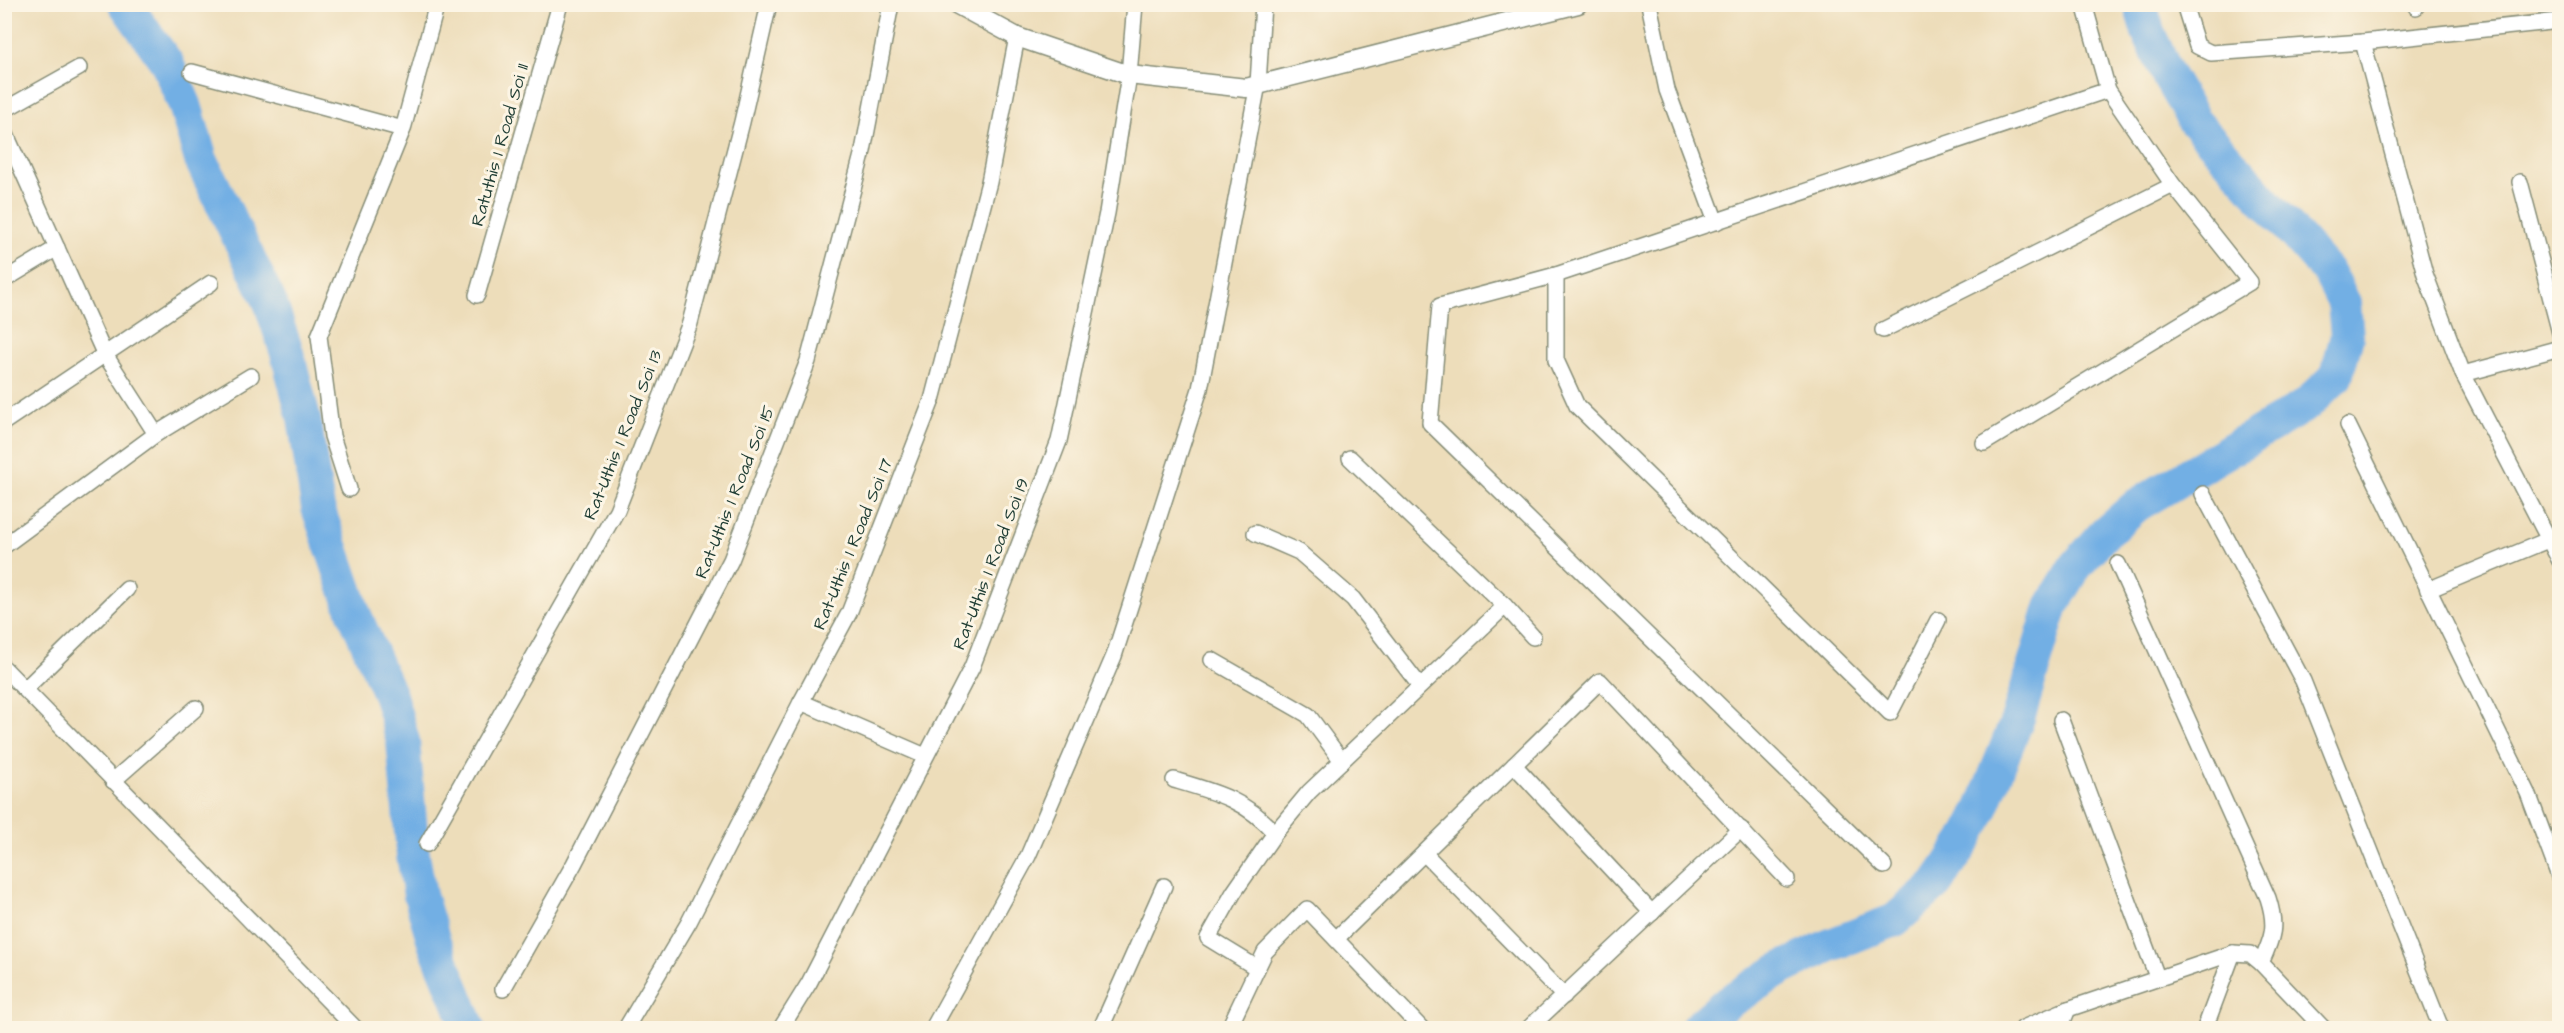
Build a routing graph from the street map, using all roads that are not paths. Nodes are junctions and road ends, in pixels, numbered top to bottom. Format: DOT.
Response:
graph roads {
  1 [pos="560,4"];
  2 [pos="769,4"];
  3 [pos="891,4"];
  4 [pos="956,4"];
  5 [pos="1135,4"];
  6 [pos="1263,4"];
  7 [pos="1649,4"];
  8 [pos="2084,4"];
  9 [pos="2184,4"];
  10 [pos="433,5"];
  11 [pos="1577,5"];
  12 [pos="2559,21"];
  13 [pos="1017,37"];
  14 [pos="2362,42"];
  15 [pos="79,68"];
  16 [pos="192,72"];
  17 [pos="1129,75"];
  18 [pos="1258,84"];
  19 [pos="2108,90"];
  20 [pos="4,110"];
  21 [pos="403,129"];
  22 [pos="4,130"];
  23 [pos="2520,182"];
  24 [pos="2173,185"];
  25 [pos="1716,222"];
  26 [pos="57,248"];
  27 [pos="1556,275"];
  28 [pos="4,280"];
  29 [pos="211,283"];
  30 [pos="477,295"];
  31 [pos="1883,330"];
  32 [pos="2559,333"];
  33 [pos="2559,348"];
  34 [pos="104,353"];
  35 [pos="2463,374"];
  36 [pos="251,376"];
  37 [pos="4,422"];
  38 [pos="2348,425"];
  39 [pos="156,434"];
  40 [pos="1984,443"];
  41 [pos="1350,458"];
  42 [pos="349,489"];
  43 [pos="2203,494"];
  44 [pos="1255,534"];
  45 [pos="2548,540"];
  46 [pos="4,546"];
  47 [pos="2559,561"];
  48 [pos="2118,564"];
  49 [pos="127,589"];
  50 [pos="2428,590"];
  51 [pos="1505,606"];
  52 [pos="1938,620"];
  53 [pos="1533,637"];
  54 [pos="1212,660"];
  55 [pos="4,668"];
  56 [pos="1420,686"];
  57 [pos="25,689"];
  58 [pos="801,702"];
  59 [pos="196,708"];
  60 [pos="2061,720"];
  61 [pos="925,756"];
  62 [pos="1342,761"];
  63 [pos="1514,765"];
  64 [pos="1174,780"];
  65 [pos="113,781"];
  66 [pos="1741,830"];
  67 [pos="1275,833"];
  68 [pos="427,844"];
  69 [pos="1424,853"];
  70 [pos="1884,866"];
  71 [pos="1787,879"];
  72 [pos="2559,879"];
  73 [pos="1164,886"];
  74 [pos="1652,913"];
  75 [pos="1336,939"];
  76 [pos="2233,953"];
  77 [pos="2261,963"];
  78 [pos="1257,968"];
  79 [pos="2157,977"];
  80 [pos="503,989"];
  81 [pos="1564,996"];
  82 [pos="2068,1009"];
  83 [pos="355,1029"];
  84 [pos="626,1029"];
  85 [pos="781,1029"];
  86 [pos="933,1029"];
  87 [pos="1101,1029"];
  88 [pos="1229,1029"];
  89 [pos="1421,1029"];
  90 [pos="1529,1029"];
  91 [pos="2023,1029"];
  92 [pos="2060,1029"];
  93 [pos="2205,1029"];
  94 [pos="2323,1029"];
  95 [pos="2441,1029"];
  1 -- 30 [label="street, Ratuthis 1 Road Soi 11"];
  2 -- 68 [label="street, Rat-Uthis 1 Road Soi 13"];
  3 -- 80 [label="street, Rat-Uthis 1 Road Soi 15"];
  4 -- 13 [label="street"];
  5 -- 17 [label="street, Rat-Uthis 1 Road Soi 19"];
  6 -- 18 [label="street"];
  7 -- 25 [label="street"];
  8 -- 19 [label="street"];
  9 -- 14 [label="street"];
  10 -- 21 [label="street"];
  11 -- 18 [label="street"];
  12 -- 14 [label="street"];
  13 -- 17 [label="street"];
  13 -- 58 [label="street, Rat-Uthis 1 Road Soi 17"];
  14 -- 35 [label="street"];
  15 -- 20 [label="street"];
  16 -- 21 [label="street"];
  17 -- 18 [label="street"];
  17 -- 61 [label="street, Rat-Uthis 1 Road Soi 19"];
  18 -- 86 [label="street"];
  19 -- 24 [label="street"];
  19 -- 25 [label="street"];
  21 -- 42 [label="street"];
  22 -- 26 [label="street"];
  23 -- 32 [label="street"];
  24 -- 31 [label="street"];
  24 -- 40 [label="street"];
  25 -- 27 [label="street"];
  26 -- 28 [label="street"];
  26 -- 34 [label="street"];
  27 -- 52 [label="street"];
  27 -- 70 [label="street"];
  29 -- 34 [label="street"];
  33 -- 35 [label="street"];
  34 -- 37 [label="street"];
  34 -- 39 [label="street"];
  35 -- 45 [label="street"];
  36 -- 39 [label="street"];
  38 -- 50 [label="street"];
  39 -- 46 [label="street"];
  41 -- 51 [label="street"];
  43 -- 95 [label="street"];
  44 -- 56 [label="street"];
  45 -- 47 [label="street"];
  45 -- 50 [label="street"];
  48 -- 77 [label="street"];
  49 -- 57 [label="street"];
  50 -- 72 [label="street"];
  51 -- 53 [label="street"];
  51 -- 56 [label="street"];
  54 -- 62 [label="street"];
  55 -- 57 [label="street"];
  56 -- 62 [label="street"];
  57 -- 65 [label="street"];
  58 -- 61 [label="street"];
  58 -- 84 [label="street, Rat-Uthis 1 Road Soi 17"];
  59 -- 65 [label="street"];
  60 -- 79 [label="street"];
  61 -- 85 [label="street, Rat-Uthis 1 Road Soi 19"];
  62 -- 67 [label="street"];
  63 -- 66 [label="street"];
  63 -- 69 [label="street"];
  63 -- 74 [label="street"];
  64 -- 67 [label="street"];
  65 -- 83 [label="street"];
  66 -- 71 [label="street"];
  66 -- 74 [label="street"];
  67 -- 78 [label="street"];
  69 -- 75 [label="street"];
  69 -- 81 [label="street"];
  73 -- 87 [label="street"];
  74 -- 81 [label="street"];
  75 -- 78 [label="street"];
  75 -- 89 [label="street"];
  76 -- 77 [label="street"];
  76 -- 79 [label="street"];
  76 -- 93 [label="street"];
  77 -- 94 [label="street"];
  78 -- 88 [label="street"];
  79 -- 82 [label="street"];
  81 -- 90 [label="street"];
  82 -- 91 [label="street"];
  82 -- 92 [label="street"];
}
